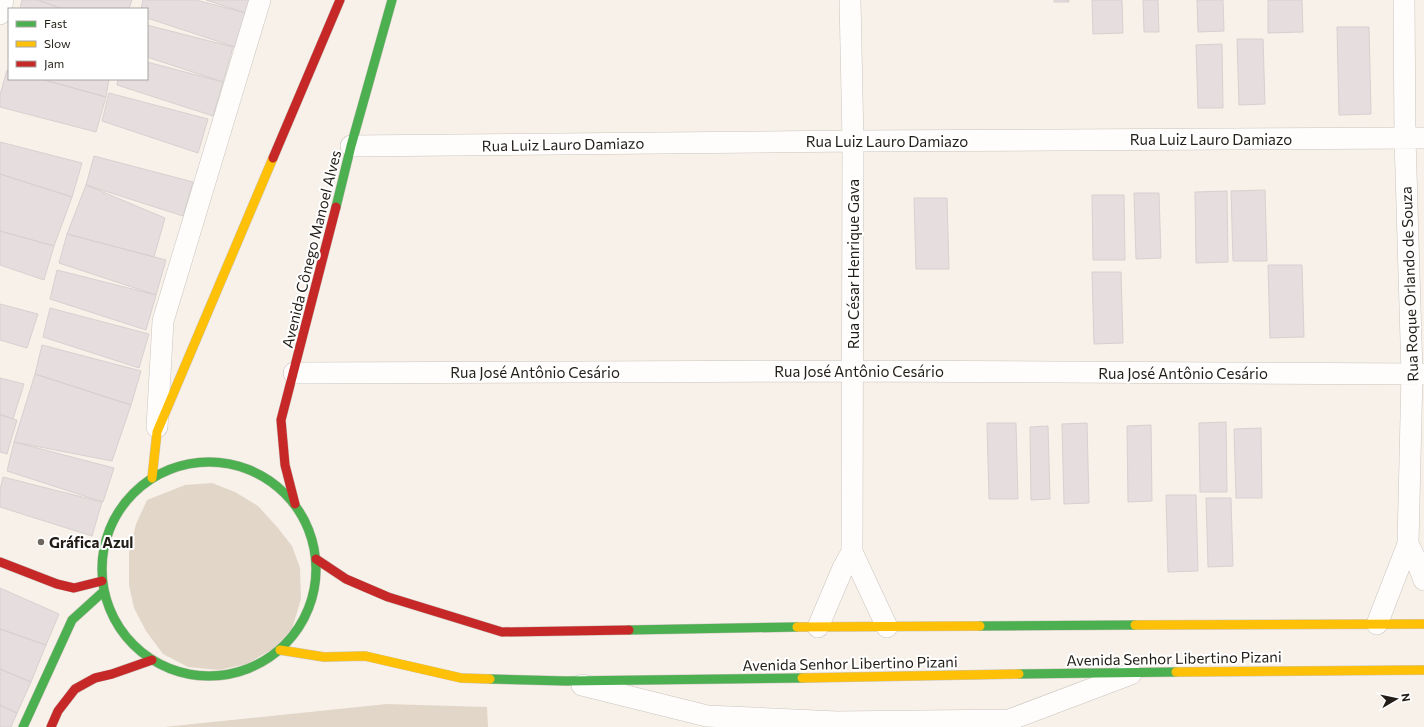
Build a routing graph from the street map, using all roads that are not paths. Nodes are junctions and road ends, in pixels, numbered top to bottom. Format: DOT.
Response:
graph roads {
  1 [pos="3,0"];
  2 [pos="260,0"];
  3 [pos="340,0"];
  4 [pos="392,0"];
  5 [pos="850,0"];
  6 [pos="1404,0"];
  7 [pos="0,14"];
  8 [pos="1414,138"];
  9 [pos="853,141"];
  10 [pos="350,146"];
  11 [pos="853,371"];
  12 [pos="294,373"];
  13 [pos="1418,374"];
  14 [pos="157,432"];
  15 [pos="152,478"];
  16 [pos="296,506"];
  17 [pos="1408,544"];
  18 [pos="852,552"];
  19 [pos="316,559"];
  20 [pos="0,562"];
  21 [pos="1424,580"];
  22 [pos="102,581"];
  23 [pos="104,591"];
  24 [pos="1378,624"];
  25 [pos="1424,624"];
  26 [pos="818,627"];
  27 [pos="887,627"];
  28 [pos="280,650"];
  29 [pos="152,660"];
  30 [pos="1424,670"];
  31 [pos="1135,672"];
  32 [pos="566,680"];
  33 [pos="896,724"];
  34 [pos="851,725"];
  35 [pos="23,727"];
  36 [pos="51,727"];
  1 -- 7 [label="street"];
  2 -- 14 [label="street"];
  3 -- 14 [label="street"];
  4 -- 10 [label="street, Avenida Cônego Manoel Alves"];
  5 -- 9 [label="street, Rua César Henrique Gava"];
  6 -- 8 [label="street, Rua Roque Orlando de Souza"];
  8 -- 9 [label="street, Rua Luiz Lauro Damiazo"];
  8 -- 13 [label="street, Rua Roque Orlando de Souza"];
  9 -- 10 [label="street, Rua Luiz Lauro Damiazo"];
  9 -- 11 [label="street, Rua César Henrique Gava"];
  10 -- 12 [label="street, Avenida Cônego Manoel Alves"];
  11 -- 12 [label="street, Rua José Antônio Cesário"];
  11 -- 13 [label="street, Rua José Antônio Cesário"];
  11 -- 18 [label="street, Rua César Henrique Gava"];
  12 -- 16 [label="street, Avenida Cônego Manoel Alves"];
  13 -- 17 [label="street, Rua Roque Orlando de Souza"];
  14 -- 15 [label="street"];
  15 -- 16 [label="street"];
  15 -- 22 [label="street"];
  16 -- 19 [label="street"];
  17 -- 21 [label="street, Rua Roque Orlando de Souza"];
  17 -- 24 [label="street, Rua Roque Orlando de Souza"];
  18 -- 26 [label="street, Rua César Henrique Gava"];
  18 -- 27 [label="street, Rua César Henrique Gava"];
  19 -- 26 [label="street, Avenida Senhor Libertino Pizani"];
  19 -- 28 [label="street"];
  20 -- 22 [label="street"];
  22 -- 23 [label="street"];
  23 -- 29 [label="street"];
  23 -- 35 [label="street"];
  24 -- 25 [label="street, Avenida Senhor Libertino Pizani"];
  24 -- 27 [label="street, Avenida Senhor Libertino Pizani"];
  26 -- 27 [label="street, Avenida Senhor Libertino Pizani"];
  28 -- 29 [label="street"];
  28 -- 32 [label="street, Avenida Senhor Libertino Pizani"];
  29 -- 36 [label="street"];
  30 -- 31 [label="street, Avenida Senhor Libertino Pizani"];
  31 -- 32 [label="street, Avenida Senhor Libertino Pizani"];
  31 -- 33 [label="street"];
  32 -- 34 [label="street"];
  33 -- 34 [label="street"];
}
